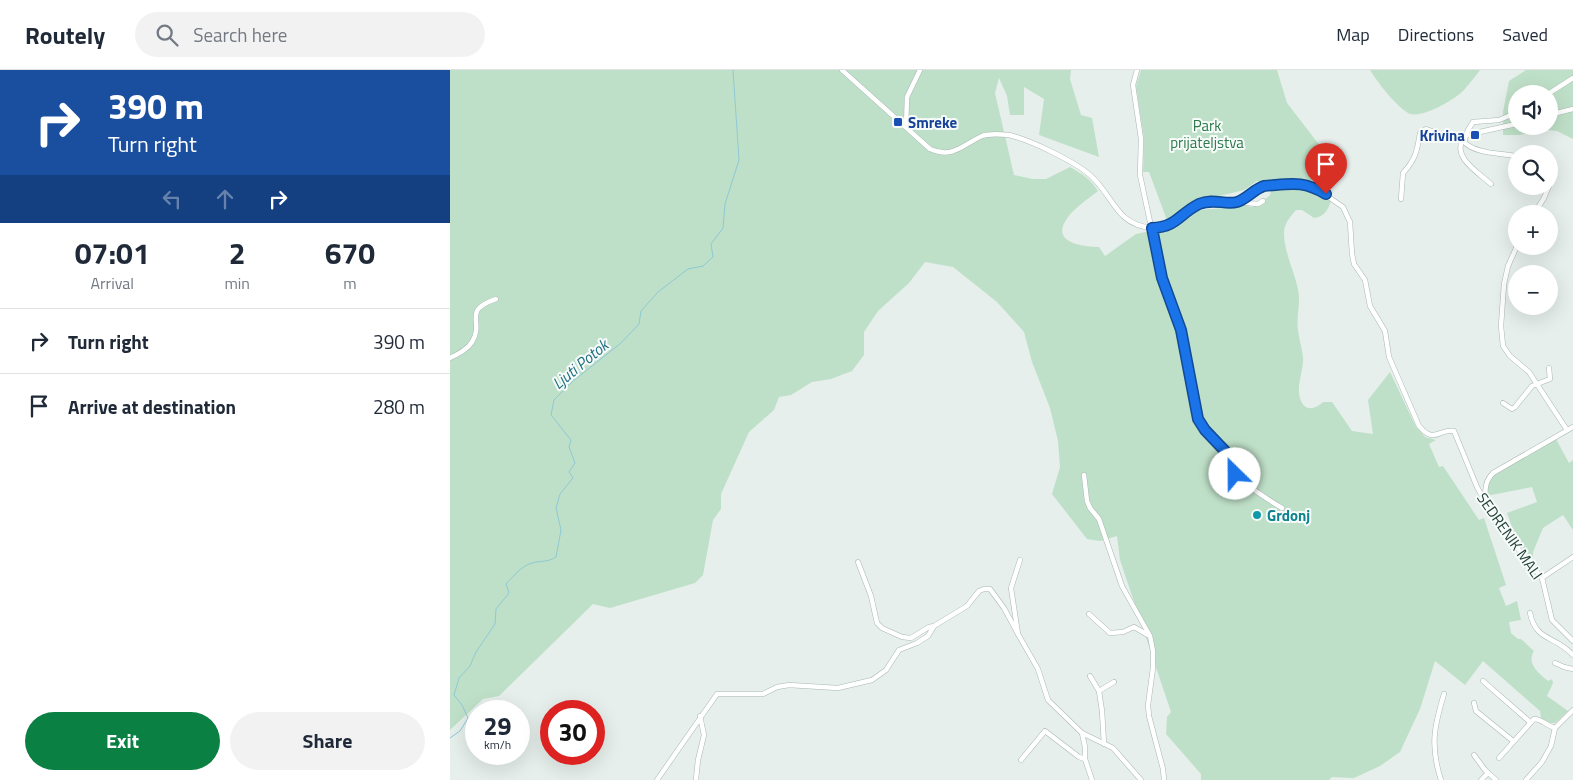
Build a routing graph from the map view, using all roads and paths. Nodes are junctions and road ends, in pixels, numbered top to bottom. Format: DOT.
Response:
graph roads {
  1 [pos="842,70"];
  2 [pos="920,70"];
  3 [pos="1137,70"];
  4 [pos="1573,78"];
  5 [pos="1558,88"];
  6 [pos="1573,109"];
  7 [pos="1558,112"];
  8 [pos="1508,116"];
  9 [pos="1508,126"];
  10 [pos="906,127"];
  11 [pos="1465,137"];
  12 [pos="1508,154"];
  13 [pos="1491,184"];
  14 [pos="1401,198"];
  15 [pos="1263,201"];
  16 [pos="1236,202"];
  17 [pos="1152,228"];
  18 [pos="1512,255"];
  19 [pos="496,299"];
  20 [pos="450,358"];
  21 [pos="1549,368"];
  22 [pos="1536,384"];
  23 [pos="1503,402"];
  24 [pos="1573,427"];
  25 [pos="1567,430"];
  26 [pos="1084,474"];
  27 [pos="1486,504"];
  28 [pos="1282,508"];
  29 [pos="1573,557"];
  30 [pos="1020,560"];
  31 [pos="858,562"];
  32 [pos="1542,578"];
  33 [pos="1530,613"];
  34 [pos="1089,614"];
  35 [pos="934,626"];
  36 [pos="1573,632"];
  37 [pos="1018,634"];
  38 [pos="1567,635"];
  39 [pos="1150,636"];
  40 [pos="1573,642"];
  41 [pos="1573,655"];
  42 [pos="1555,663"];
  43 [pos="1573,669"];
  44 [pos="1090,676"];
  45 [pos="1483,681"];
  46 [pos="1114,682"];
  47 [pos="1098,692"];
  48 [pos="1444,694"];
  49 [pos="1474,703"];
  50 [pos="1573,710"];
  51 [pos="700,716"];
  52 [pos="1530,722"];
  53 [pos="1555,728"];
  54 [pos="1082,733"];
  55 [pos="1514,741"];
  56 [pos="1104,744"];
  57 [pos="1474,755"];
  58 [pos="1499,758"];
  59 [pos="1085,759"];
  60 [pos="1021,760"];
  61 [pos="1488,773"];
  62 [pos="657,780"];
  63 [pos="696,780"];
  64 [pos="1092,780"];
  65 [pos="1141,780"];
  66 [pos="1164,780"];
  67 [pos="1441,780"];
  68 [pos="1481,780"];
  69 [pos="1496,780"];
  70 [pos="1526,780"];
  1 -- 10 [label="street"];
  2 -- 10 [label="street"];
  3 -- 17 [label="street"];
  4 -- 5 [label="street"];
  6 -- 7 [label="street"];
  8 -- 11 [label="street"];
  9 -- 11 [label="street"];
  10 -- 17 [label="street"];
  11 -- 12 [label="street"];
  11 -- 13 [label="street"];
  11 -- 14 [label="street"];
  15 -- 16 [label="street"];
  16 -- 17 [label="street"];
  16 -- 27 [label="street, SEDRENIK MALI"];
  17 -- 28 [label="street"];
  18 -- 22 [label="street"];
  19 -- 20 [label="street"];
  21 -- 22 [label="street"];
  22 -- 23 [label="street"];
  22 -- 25 [label="street"];
  24 -- 25 [label="street"];
  25 -- 27 [label="street"];
  26 -- 39 [label="street"];
  27 -- 32 [label="street, SEDRENIK MALI"];
  29 -- 32 [label="street"];
  30 -- 37 [label="street"];
  31 -- 35 [label="street"];
  32 -- 38 [label="street, SEDRENIK MALI"];
  33 -- 41 [label="street"];
  34 -- 39 [label="street"];
  35 -- 37 [label="street"];
  35 -- 51 [label="street"];
  36 -- 38 [label="street"];
  37 -- 54 [label="street"];
  38 -- 40 [label="street, SEDRENIK MALI"];
  39 -- 66 [label="street"];
  42 -- 43 [label="street"];
  44 -- 47 [label="street"];
  45 -- 52 [label="street"];
  46 -- 47 [label="street"];
  47 -- 56 [label="street"];
  48 -- 67 [label="street"];
  49 -- 55 [label="street"];
  50 -- 53 [label="street"];
  51 -- 62 [label="street"];
  51 -- 63 [label="street"];
  52 -- 53 [label="street"];
  52 -- 55 [label="street"];
  53 -- 70 [label="street"];
  54 -- 56 [label="street"];
  54 -- 59 [label="street"];
  55 -- 58 [label="street"];
  56 -- 65 [label="street"];
  57 -- 61 [label="street"];
  59 -- 60 [label="street"];
  59 -- 64 [label="street"];
  61 -- 68 [label="street"];
  61 -- 69 [label="street"];
}
